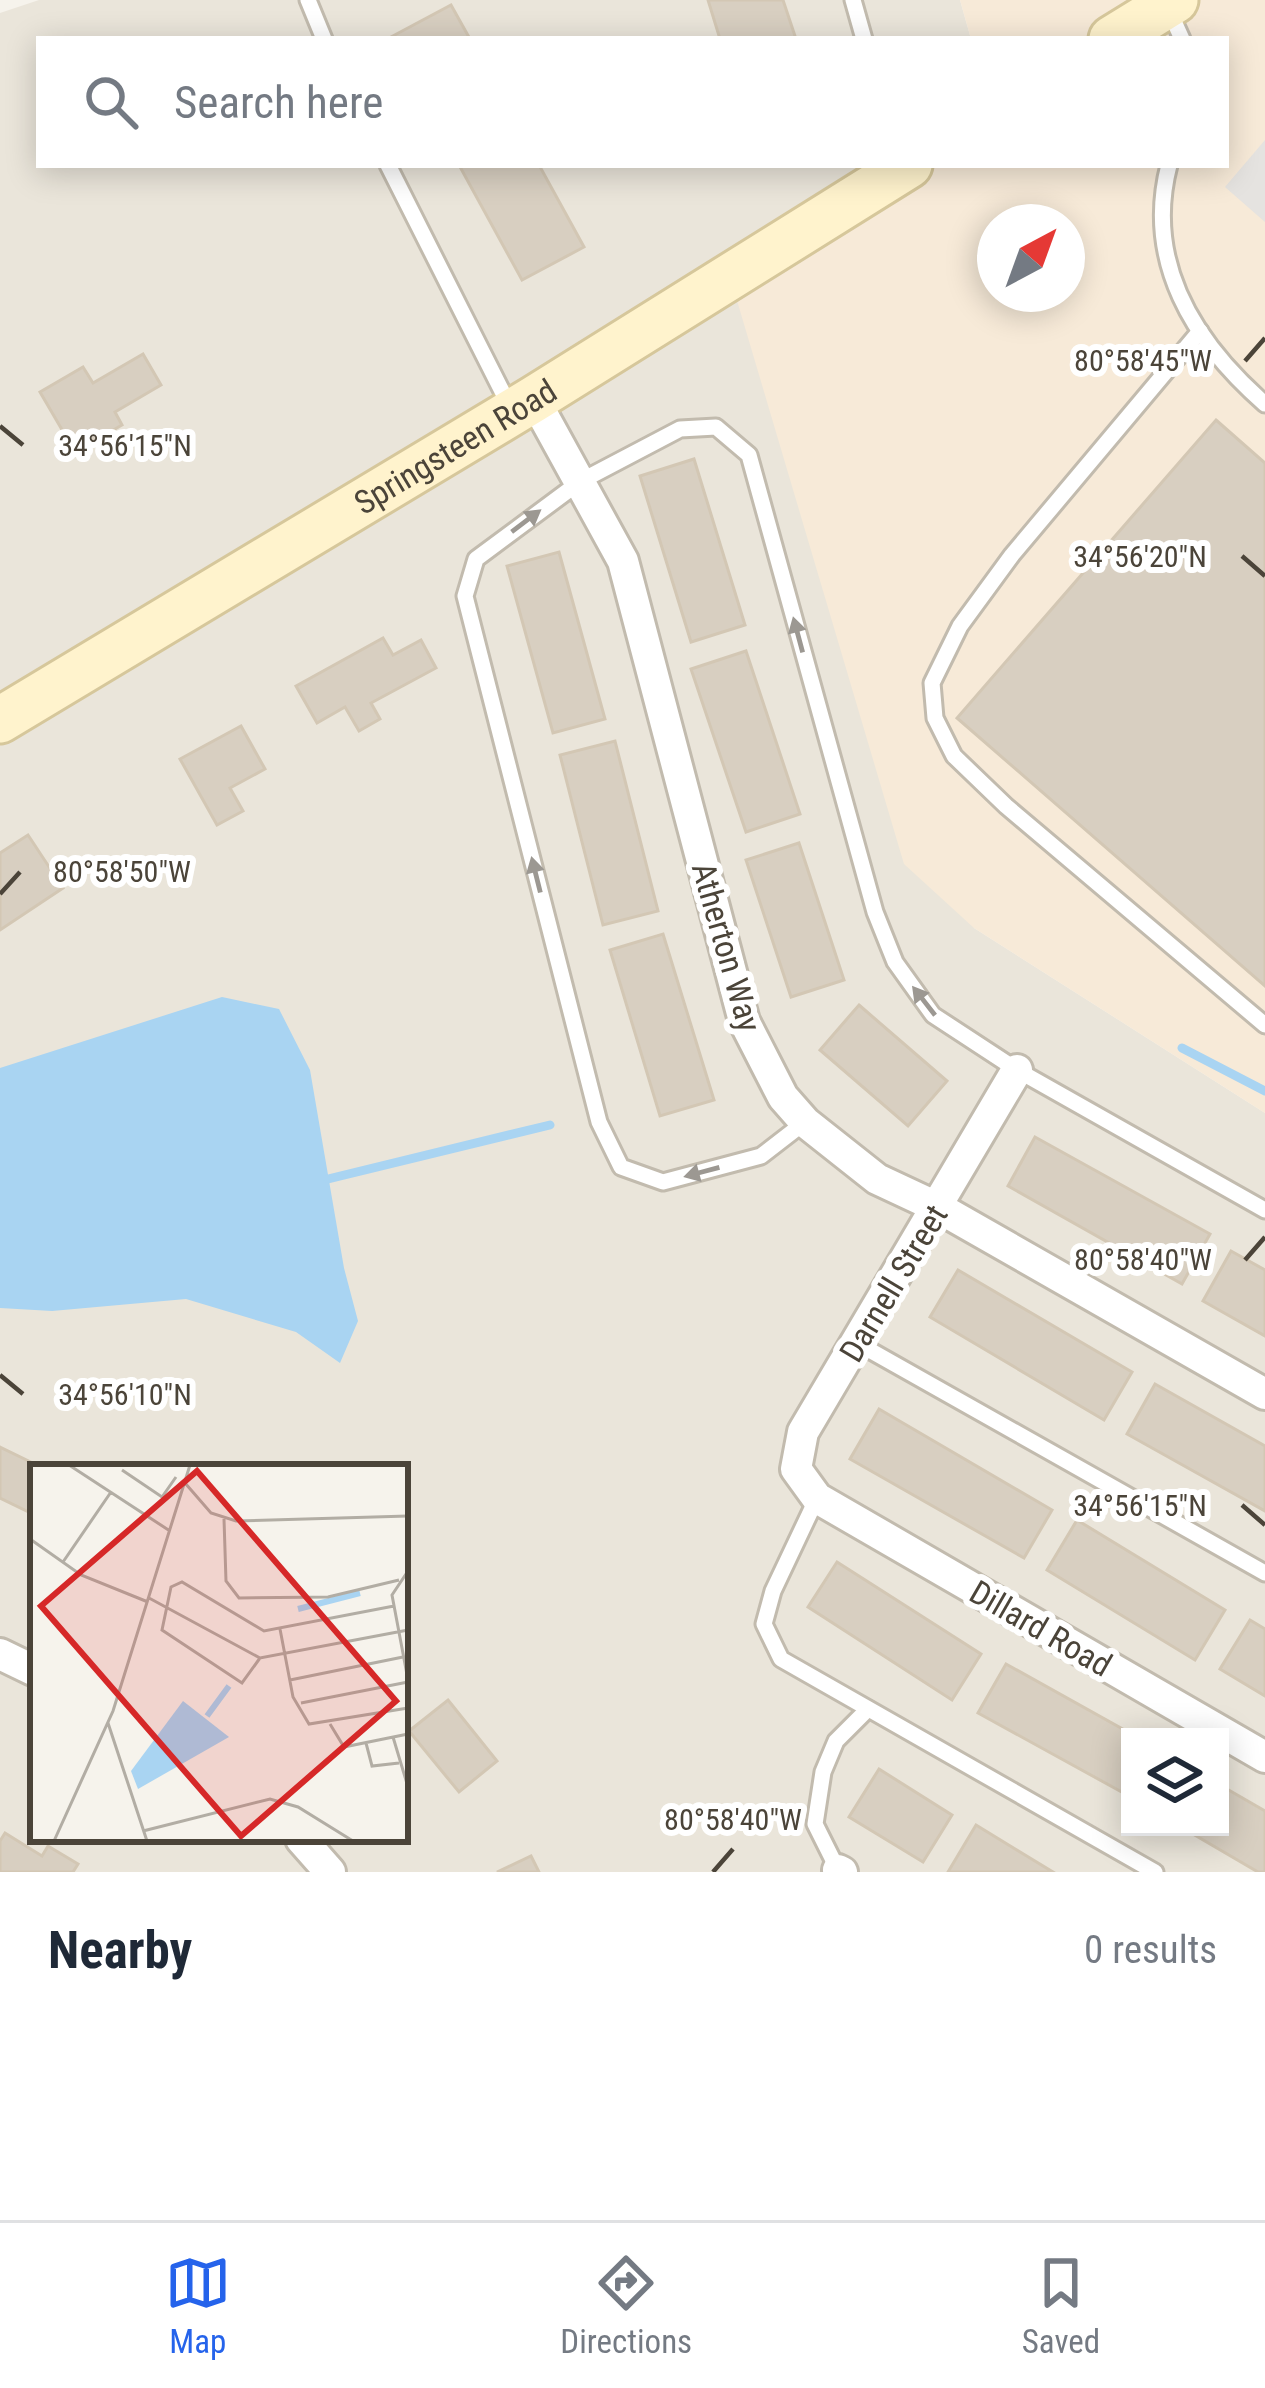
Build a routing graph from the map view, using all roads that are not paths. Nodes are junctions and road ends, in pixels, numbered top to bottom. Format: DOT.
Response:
graph roads {
  1 [pos="308,0"];
  2 [pos="853,0"];
  3 [pos="1175,15"];
  4 [pos="323,36"];
  5 [pos="863,36"];
  6 [pos="1120,36"];
  7 [pos="390,168"];
  8 [pos="900,168"];
  9 [pos="1168,168"];
  10 [pos="1200,331"];
  11 [pos="1265,404"];
  12 [pos="523,405"];
  13 [pos="581,481"];
  14 [pos="0,720"];
  15 [pos="1265,1025"];
  16 [pos="1017,1070"];
  17 [pos="806,1121"];
  18 [pos="938,1208"];
  19 [pos="1265,1210"];
  20 [pos="857,1343"];
  21 [pos="1265,1394"];
  22 [pos="817,1498"];
  23 [pos="1265,1573"];
  24 [pos="0,1654"];
  25 [pos="30,1669"];
  26 [pos="868,1709"];
  27 [pos="1265,1757"];
  28 [pos="304,1842"];
  29 [pos="840,1871"];
  30 [pos="330,1872"];
  31 [pos="1155,1872"];
  1 -- 4 [label="lane"];
  2 -- 5 [label="lane"];
  3 -- 6 [label="street"];
  7 -- 12 [label="lane"];
  8 -- 12 [label="street, Springsteen Road"];
  9 -- 10 [label="lane"];
  10 -- 11 [label="lane"];
  10 -- 15 [label="lane"];
  12 -- 13 [label="street, Atherton Way"];
  12 -- 14 [label="street, Springsteen Road"];
  16 -- 13 [label="lane, one-way"];
  13 -- 17 [label="street, Atherton Way"];
  17 -- 13 [label="lane, one-way"];
  16 -- 18 [label="street, Darnell Street"];
  16 -- 19 [label="lane"];
  17 -- 18 [label="street, Atherton Way"];
  18 -- 20 [label="street, Darnell Street"];
  18 -- 21 [label="street, Atherton Way"];
  20 -- 22 [label="street, Darnell Street"];
  20 -- 23 [label="lane"];
  22 -- 26 [label="lane"];
  22 -- 27 [label="street, Dillard Road"];
  24 -- 25 [label="street"];
  26 -- 29 [label="lane"];
  26 -- 31 [label="lane"];
  28 -- 30 [label="street"];
}
